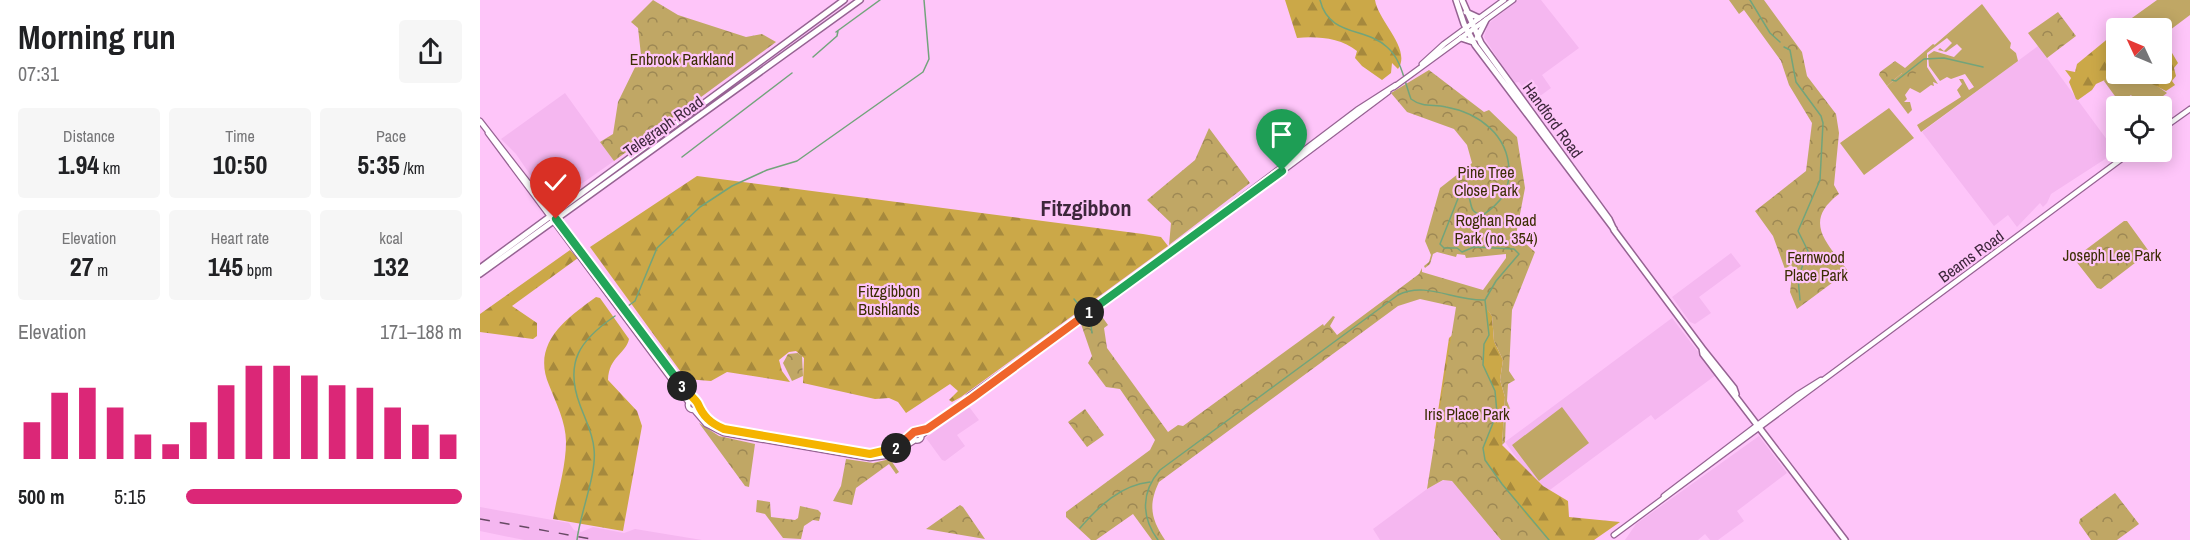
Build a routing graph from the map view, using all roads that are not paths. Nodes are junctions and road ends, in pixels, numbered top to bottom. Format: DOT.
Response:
graph roads {
  1 [pos="844,0"];
  2 [pos="860,0"];
  3 [pos="1456,0"];
  4 [pos="1462,0"];
  5 [pos="1504,0"];
  6 [pos="1513,0"];
  7 [pos="1465,11"];
  8 [pos="1479,18"];
  9 [pos="1486,20"];
  10 [pos="1469,29"];
  11 [pos="1461,38"];
  12 [pos="1476,40"];
  13 [pos="1415,72"];
  14 [pos="2190,109"];
  15 [pos="681,119"];
  16 [pos="480,122"];
  17 [pos="2172,122"];
  18 [pos="673,125"];
  19 [pos="688,126"];
  20 [pos="487,130"];
  21 [pos="681,131"];
  22 [pos="2118,162"];
  23 [pos="544,203"];
  24 [pos="561,208"];
  25 [pos="553,218"];
  26 [pos="480,268"];
  27 [pos="480,274"];
  28 [pos="1760,425"];
  29 [pos="1607,540"];
  30 [pos="1845,540"];
  1 -- 15 [label="main road, Telegraph Road"];
  2 -- 19 [label="main road, Telegraph Road"];
  3 -- 10 [label="main road"];
  4 -- 7 [label="main road"];
  5 -- 8 [label="main road"];
  6 -- 9 [label="main road"];
  7 -- 8 [label="main road"];
  7 -- 10 [label="main road"];
  8 -- 10 [label="main road"];
  9 -- 10 [label="main road"];
  9 -- 12 [label="main road"];
  10 -- 11 [label="main road"];
  10 -- 12 [label="main road, Handford Road"];
  10 -- 13 [label="main road"];
  11 -- 12 [label="main road"];
  11 -- 13 [label="main road"];
  12 -- 28 [label="main road, Handford Road"];
  13 -- 25 [label="main road"];
  14 -- 17 [label="main road"];
  15 -- 18 [label="main road, Telegraph Road"];
  15 -- 19 [label="main road"];
  16 -- 20 [label="main road"];
  18 -- 21 [label="main road"];
  18 -- 24 [label="main road, Telegraph Road"];
  19 -- 21 [label="main road, Telegraph Road"];
  20 -- 23 [label="main road"];
  20 -- 25 [label="main road"];
  21 -- 25 [label="main road, Telegraph Road"];
  22 -- 28 [label="main road, Beams Road"];
  23 -- 24 [label="main road"];
  23 -- 25 [label="main road"];
  24 -- 25 [label="main road, Telegraph Road"];
  25 -- 26 [label="main road, Telegraph Road"];
  25 -- 27 [label="main road, Telegraph Road"];
  28 -- 29 [label="main road, Beams Road"];
  28 -- 30 [label="main road, Handford Road"];
}
